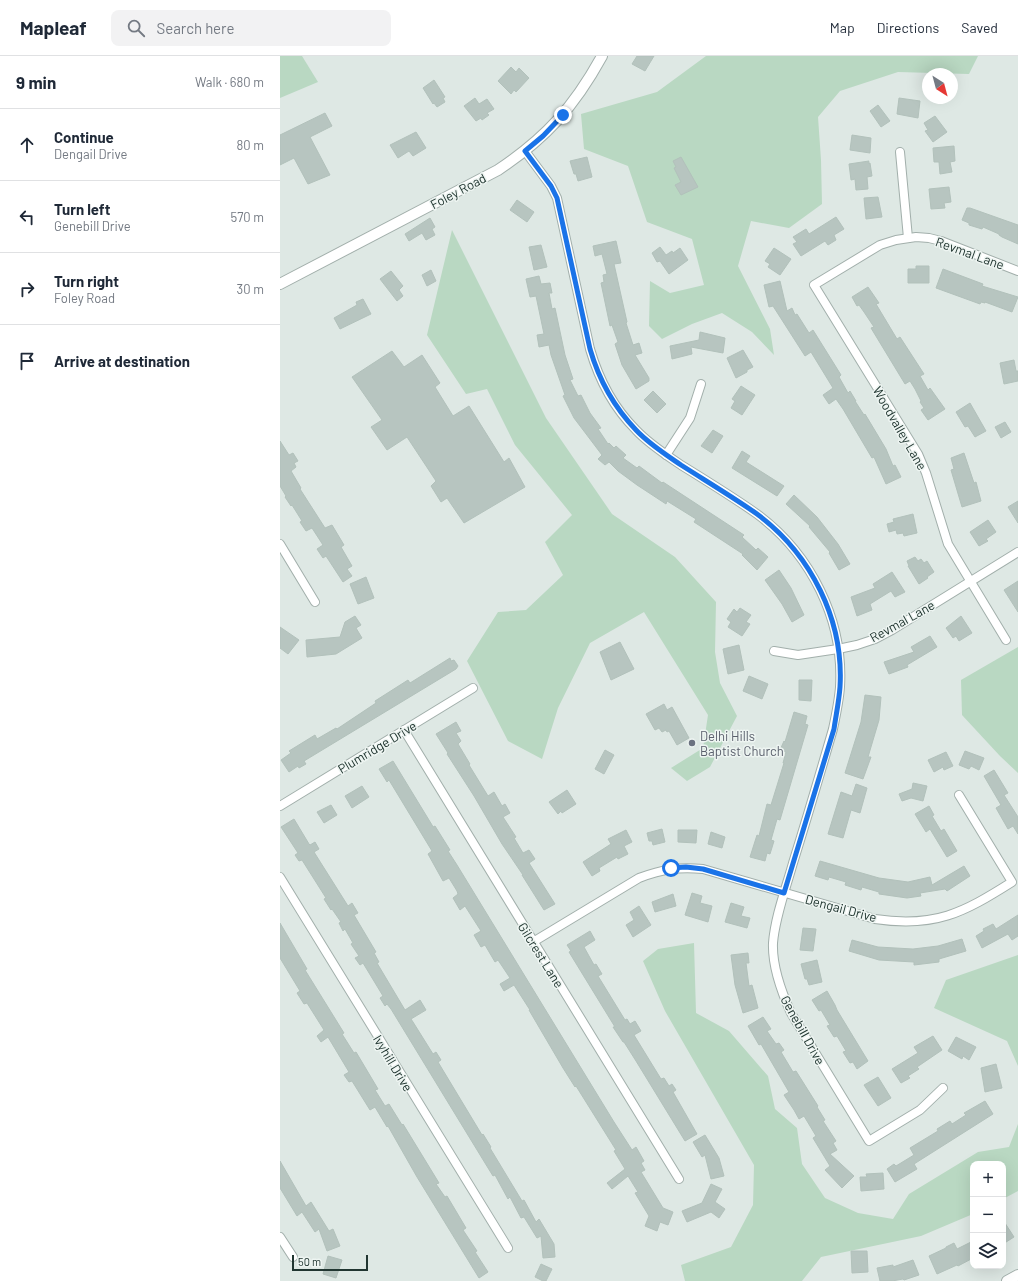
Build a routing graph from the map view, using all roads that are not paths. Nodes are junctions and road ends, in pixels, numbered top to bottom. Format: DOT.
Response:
graph roads {
  1 [pos="602,56"];
  2 [pos="525,151"];
  3 [pos="900,152"];
  4 [pos="908,238"];
  5 [pos="1018,271"];
  6 [pos="280,284"];
  7 [pos="814,285"];
  8 [pos="701,384"];
  9 [pos="666,455"];
  10 [pos="280,544"];
  11 [pos="1018,552"];
  12 [pos="970,582"];
  13 [pos="315,602"];
  14 [pos="1006,640"];
  15 [pos="838,649"];
  16 [pos="774,651"];
  17 [pos="473,688"];
  18 [pos="404,730"];
  19 [pos="959,795"];
  20 [pos="280,806"];
  21 [pos="280,877"];
  22 [pos="784,893"];
  23 [pos="533,942"];
  24 [pos="943,1088"];
  25 [pos="679,1179"];
  26 [pos="280,1237"];
  27 [pos="508,1248"];
  28 [pos="293,1258"];
  29 [pos="1018,1275"];
  30 [pos="1007,1281"];
  1 -- 2 [label="street, Foley Road"];
  2 -- 6 [label="street, Foley Road"];
  2 -- 9 [label="street, Genebill Drive"];
  3 -- 4 [label="street"];
  4 -- 5 [label="street, Revmal Lane"];
  4 -- 7 [label="street, Revmal Lane"];
  7 -- 12 [label="street, Woodvalley Lane"];
  8 -- 9 [label="street"];
  9 -- 15 [label="street, Genebill Drive"];
  10 -- 13 [label="street"];
  11 -- 12 [label="street, Revmal Lane"];
  12 -- 14 [label="street, Woodvalley Lane"];
  12 -- 15 [label="street, Revmal Lane"];
  15 -- 16 [label="street, Revmal Lane"];
  15 -- 22 [label="street, Genebill Drive"];
  17 -- 18 [label="street, Plumridge Drive"];
  18 -- 20 [label="street, Plumridge Drive"];
  18 -- 23 [label="street, Gilcrest Lane"];
  19 -- 22 [label="street, Dengail Drive"];
  21 -- 27 [label="street, Ivyhill Drive"];
  22 -- 23 [label="street, Dengail Drive"];
  22 -- 24 [label="street, Genebill Drive"];
  23 -- 25 [label="street, Gilcrest Lane"];
  26 -- 28 [label="street"];
  29 -- 30 [label="street"];
}
